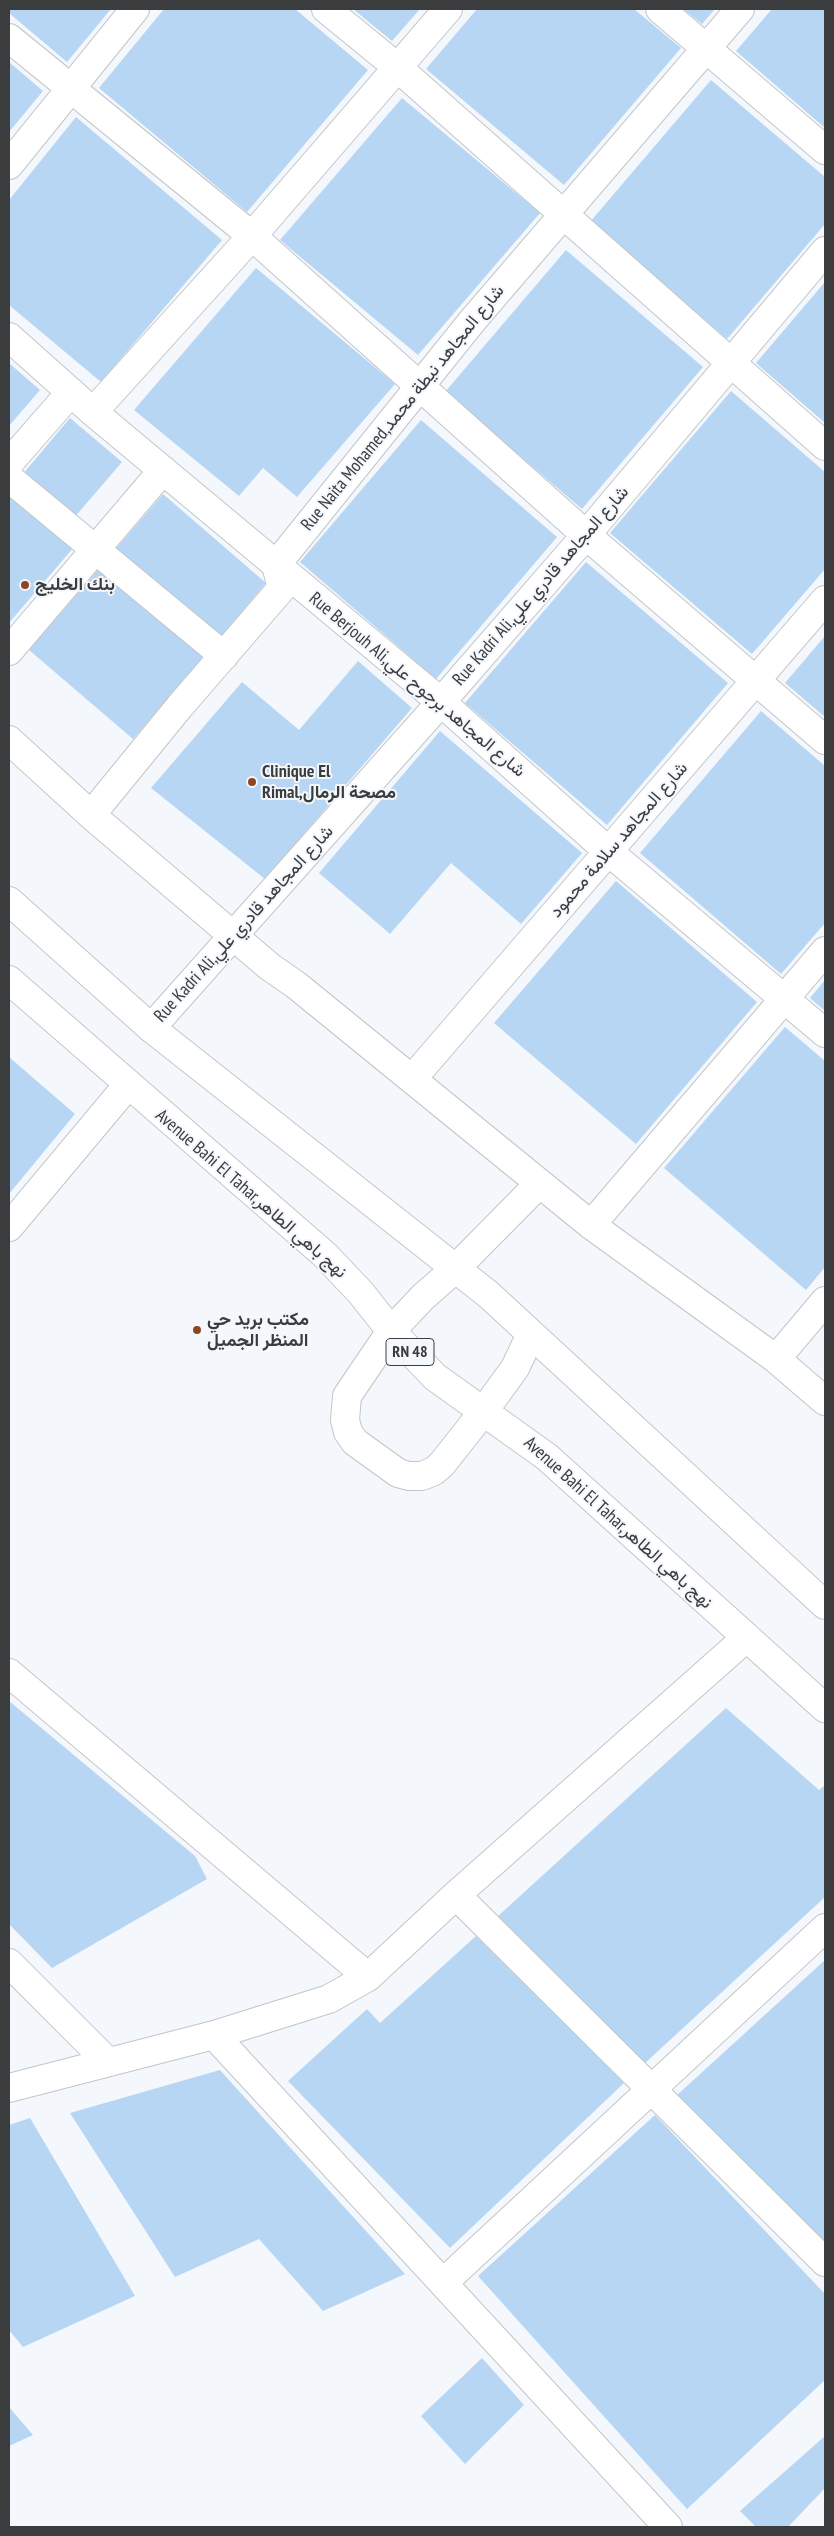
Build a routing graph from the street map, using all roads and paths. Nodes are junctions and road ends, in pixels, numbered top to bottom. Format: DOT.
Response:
graph roads {
  1 [pos="135,9"];
  2 [pos="326,9"];
  3 [pos="448,9"];
  4 [pos="660,9"];
  5 [pos="740,9"];
  6 [pos="9,38"];
  7 [pos="706,48"];
  8 [pos="397,67"];
  9 [pos="71,88"];
  10 [pos="825,150"];
  11 [pos="9,165"];
  12 [pos="563,213"];
  13 [pos="252,236"];
  14 [pos="825,251"];
  15 [pos="9,337"];
  16 [pos="730,363"];
  17 [pos="421,385"];
  18 [pos="71,392"];
  19 [pos="92,412"];
  20 [pos="825,446"];
  21 [pos="9,463"];
  22 [pos="162,470"];
  23 [pos="9,478"];
  24 [pos="586,535"];
  25 [pos="96,550"];
  26 [pos="276,565"];
  27 [pos="825,600"];
  28 [pos="9,651"];
  29 [pos="224,656"];
  30 [pos="756,681"];
  31 [pos="441,702"];
  32 [pos="9,740"];
  33 [pos="825,740"];
  34 [pos="91,815"];
  35 [pos="609,852"];
  36 [pos="9,901"];
  37 [pos="234,937"];
  38 [pos="825,952"];
  39 [pos="9,980"];
  40 [pos="785,999"];
  41 [pos="151,1028"];
  42 [pos="825,1033"];
  43 [pos="412,1079"];
  44 [pos="127,1086"];
  45 [pos="539,1184"];
  46 [pos="591,1225"];
  47 [pos="9,1227"];
  48 [pos="456,1268"];
  49 [pos="825,1301"];
  50 [pos="391,1331"];
  51 [pos="531,1334"];
  52 [pos="776,1359"];
  53 [pos="825,1401"];
  54 [pos="484,1412"];
  55 [pos="825,1605"];
  56 [pos="746,1638"];
  57 [pos="9,1672"];
  58 [pos="825,1708"];
  59 [pos="456,1895"];
  60 [pos="825,1928"];
  61 [pos="9,1963"];
  62 [pos="368,1977"];
  63 [pos="214,2035"];
  64 [pos="108,2062"];
  65 [pos="9,2088"];
  66 [pos="651,2089"];
  67 [pos="825,2262"];
  68 [pos="444,2282"];
  69 [pos="668,2527"];
  1 -- 9 [label="street"];
  2 -- 8 [label="street"];
  3 -- 8 [label="street"];
  4 -- 7 [label="street"];
  5 -- 7 [label="street, Rue Naita Mohamed,شارع المجاهد نيطة محمد"];
  6 -- 9 [label="street"];
  7 -- 10 [label="street"];
  7 -- 12 [label="street, Rue Naita Mohamed,شارع المجاهد نيطة محمد"];
  8 -- 12 [label="street"];
  8 -- 13 [label="street"];
  9 -- 11 [label="street"];
  9 -- 13 [label="street"];
  12 -- 16 [label="street"];
  12 -- 17 [label="street, Rue Naita Mohamed,شارع المجاهد نيطة محمد"];
  13 -- 17 [label="street"];
  13 -- 19 [label="street"];
  14 -- 16 [label="street, Rue Kadri Ali,شارع المجاهد قادري علي"];
  15 -- 18 [label="street, Rue Berjouh Ali,شارع المجاهد برجوح علي"];
  16 -- 20 [label="street"];
  16 -- 24 [label="street, Rue Kadri Ali,شارع المجاهد قادري علي"];
  17 -- 24 [label="street"];
  17 -- 26 [label="street, Rue Naita Mohamed,شارع المجاهد نيطة محمد"];
  18 -- 19 [label="street, Rue Berjouh Ali,شارع المجاهد برجوح علي"];
  18 -- 21 [label="street"];
  19 -- 22 [label="street, Rue Berjouh Ali,شارع المجاهد برجوح علي"];
  22 -- 25 [label="street"];
  22 -- 26 [label="street, Rue Berjouh Ali,شارع المجاهد برجوح علي"];
  23 -- 25 [label="street"];
  24 -- 30 [label="street"];
  24 -- 31 [label="street, Rue Kadri Ali,شارع المجاهد قادري علي"];
  25 -- 28 [label="street"];
  25 -- 29 [label="street"];
  26 -- 29 [label="street"];
  26 -- 31 [label="street, Rue Berjouh Ali,شارع المجاهد برجوح علي"];
  27 -- 30 [label="street, شارع المجاهد سلامة محمود"];
  29 -- 34 [label="street"];
  30 -- 33 [label="street"];
  30 -- 35 [label="street, شارع المجاهد سلامة محمود"];
  31 -- 35 [label="street, Rue Berjouh Ali,شارع المجاهد برجوح علي"];
  31 -- 37 [label="street, Rue Kadri Ali,شارع المجاهد قادري علي"];
  32 -- 34 [label="street"];
  34 -- 37 [label="street"];
  35 -- 40 [label="street, Rue Berjouh Ali,شارع المجاهد برجوح علي"];
  35 -- 43 [label="street, شارع المجاهد سلامة محمود"];
  36 -- 41 [label="street"];
  37 -- 41 [label="street, Rue Kadri Ali,شارع المجاهد قادري علي"];
  37 -- 43 [label="street"];
  38 -- 40 [label="street"];
  39 -- 44 [label="street, Avenue Bahi El Tahar,نهج باهي الطاهر / RN 48"];
  40 -- 42 [label="street, Rue Berjouh Ali,شارع المجاهد برجوح علي"];
  40 -- 46 [label="street"];
  41 -- 48 [label="street"];
  43 -- 45 [label="street"];
  44 -- 47 [label="street"];
  44 -- 50 [label="street, Avenue Bahi El Tahar,نهج باهي الطاهر / RN 48"];
  45 -- 46 [label="street"];
  45 -- 48 [label="street"];
  46 -- 52 [label="street"];
  48 -- 50 [label="street"];
  48 -- 51 [label="street"];
  49 -- 52 [label="street"];
  50 -- 54 [label="street, Avenue Bahi El Tahar,نهج باهي الطاهر / RN 48"];
  50 -- 54 [label="street"];
  51 -- 54 [label="street"];
  51 -- 55 [label="street"];
  52 -- 53 [label="street"];
  54 -- 56 [label="street, Avenue Bahi El Tahar,نهج باهي الطاهر / RN 48"];
  56 -- 58 [label="street, Avenue Bahi El Tahar,نهج باهي الطاهر / RN 48"];
  56 -- 59 [label="street"];
  57 -- 62 [label="street"];
  59 -- 62 [label="street"];
  59 -- 66 [label="street"];
  60 -- 66 [label="street"];
  61 -- 64 [label="street"];
  62 -- 63 [label="street"];
  63 -- 64 [label="street"];
  63 -- 68 [label="street"];
  64 -- 65 [label="street"];
  66 -- 67 [label="street"];
  66 -- 68 [label="street"];
  68 -- 69 [label="street"];
}
